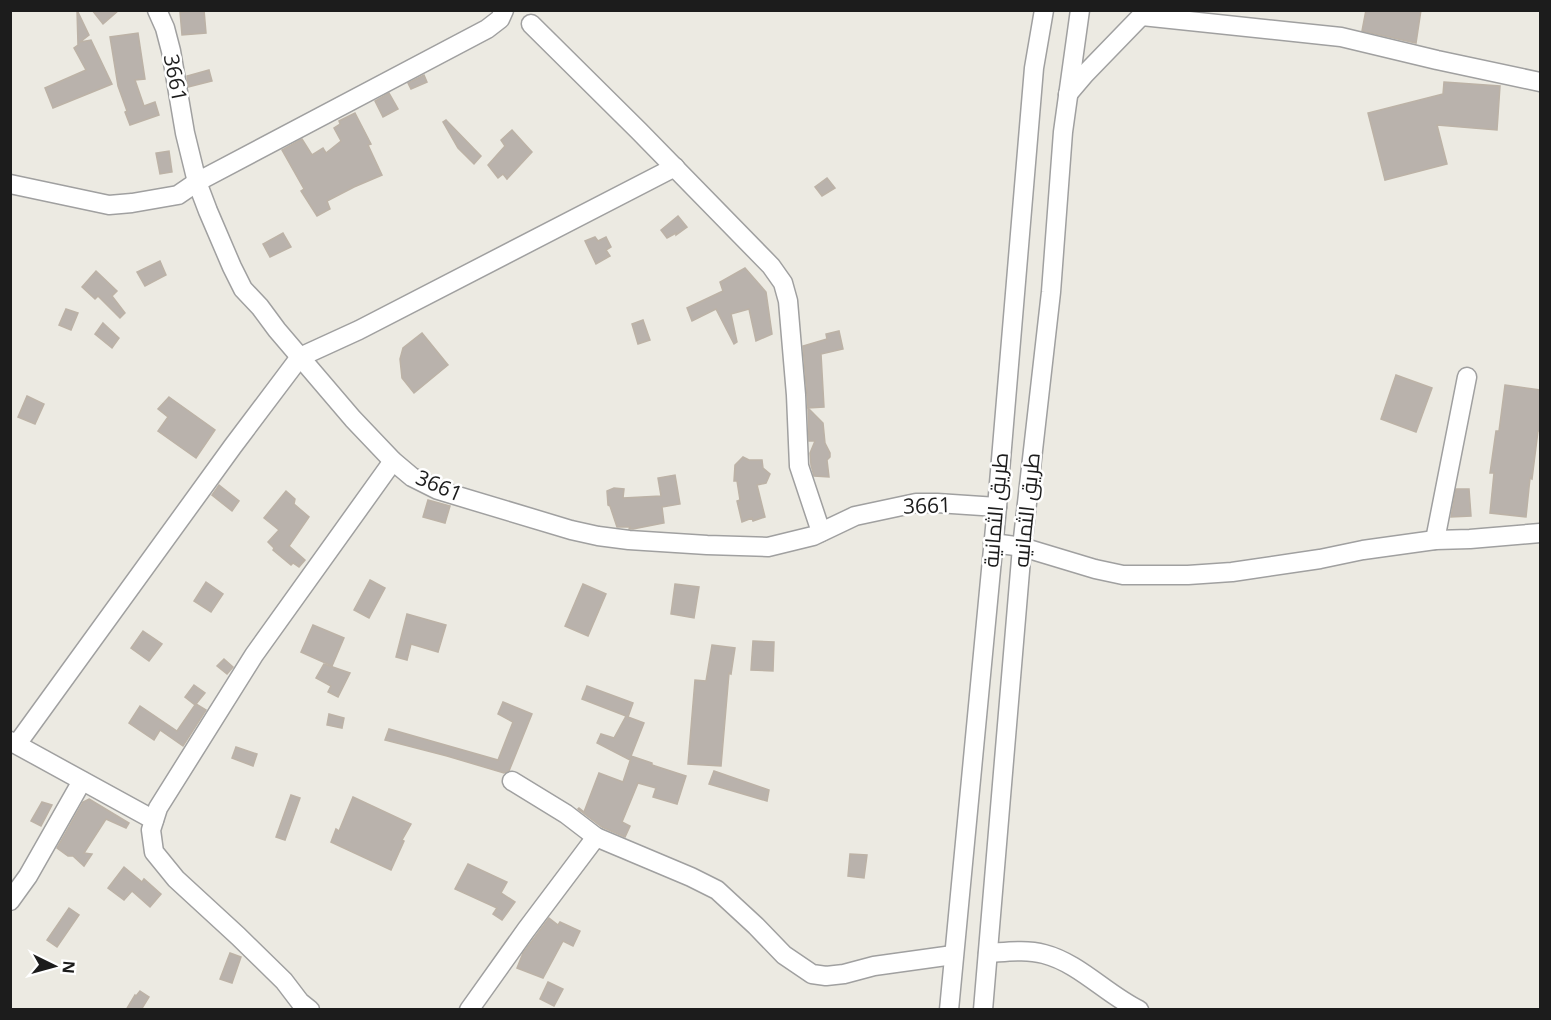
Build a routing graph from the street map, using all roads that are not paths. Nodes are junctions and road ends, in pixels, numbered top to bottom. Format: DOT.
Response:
graph roads {
  1 [pos="157,10"];
  2 [pos="504,10"];
  3 [pos="1044,10"];
  4 [pos="1080,10"];
  5 [pos="1145,13"];
  6 [pos="531,24"];
  7 [pos="1540,82"];
  8 [pos="1068,94"];
  9 [pos="675,167"];
  10 [pos="197,182"];
  11 [pos="10,184"];
  12 [pos="300,357"];
  13 [pos="1467,377"];
  14 [pos="393,461"];
  15 [pos="997,507"];
  16 [pos="820,532"];
  17 [pos="1540,533"];
  18 [pos="1435,540"];
  19 [pos="993,543"];
  20 [pos="1022,547"];
  21 [pos="14,742"];
  22 [pos="82,781"];
  23 [pos="512,781"];
  24 [pos="154,820"];
  25 [pos="596,837"];
  26 [pos="10,901"];
  27 [pos="988,953"];
  28 [pos="953,956"];
  29 [pos="310,1010"];
  30 [pos="469,1010"];
  31 [pos="949,1010"];
  32 [pos="983,1010"];
  33 [pos="1139,1010"];
  1 -- 10 [label="street, 3661"];
  2 -- 10 [label="street"];
  3 -- 15 [label="street, طريق الثمانية"];
  4 -- 8 [label="street, طريق الثمانيه"];
  5 -- 7 [label="street"];
  5 -- 8 [label="street"];
  6 -- 9 [label="street"];
  8 -- 20 [label="street, طريق الثمانيه"];
  9 -- 12 [label="street"];
  9 -- 16 [label="street"];
  10 -- 11 [label="street"];
  10 -- 12 [label="street, 3661"];
  12 -- 14 [label="street, 3661"];
  12 -- 21 [label="street"];
  13 -- 18 [label="street"];
  14 -- 16 [label="street, 3661"];
  14 -- 24 [label="street"];
  15 -- 16 [label="street, 3661"];
  15 -- 19 [label="street, طريق الثمانية"];
  17 -- 18 [label="street"];
  18 -- 20 [label="street"];
  19 -- 20 [label="street"];
  19 -- 28 [label="street, طريق الثمانية"];
  20 -- 27 [label="street, طريق الثمانيه"];
  21 -- 22 [label="street"];
  22 -- 24 [label="street"];
  22 -- 26 [label="street"];
  23 -- 25 [label="street"];
  24 -- 29 [label="street"];
  25 -- 28 [label="street"];
  25 -- 30 [label="street"];
  27 -- 32 [label="street, طريق الثمانيه"];
  27 -- 33 [label="street"];
  28 -- 31 [label="street, طريق الثمانية"];
}
